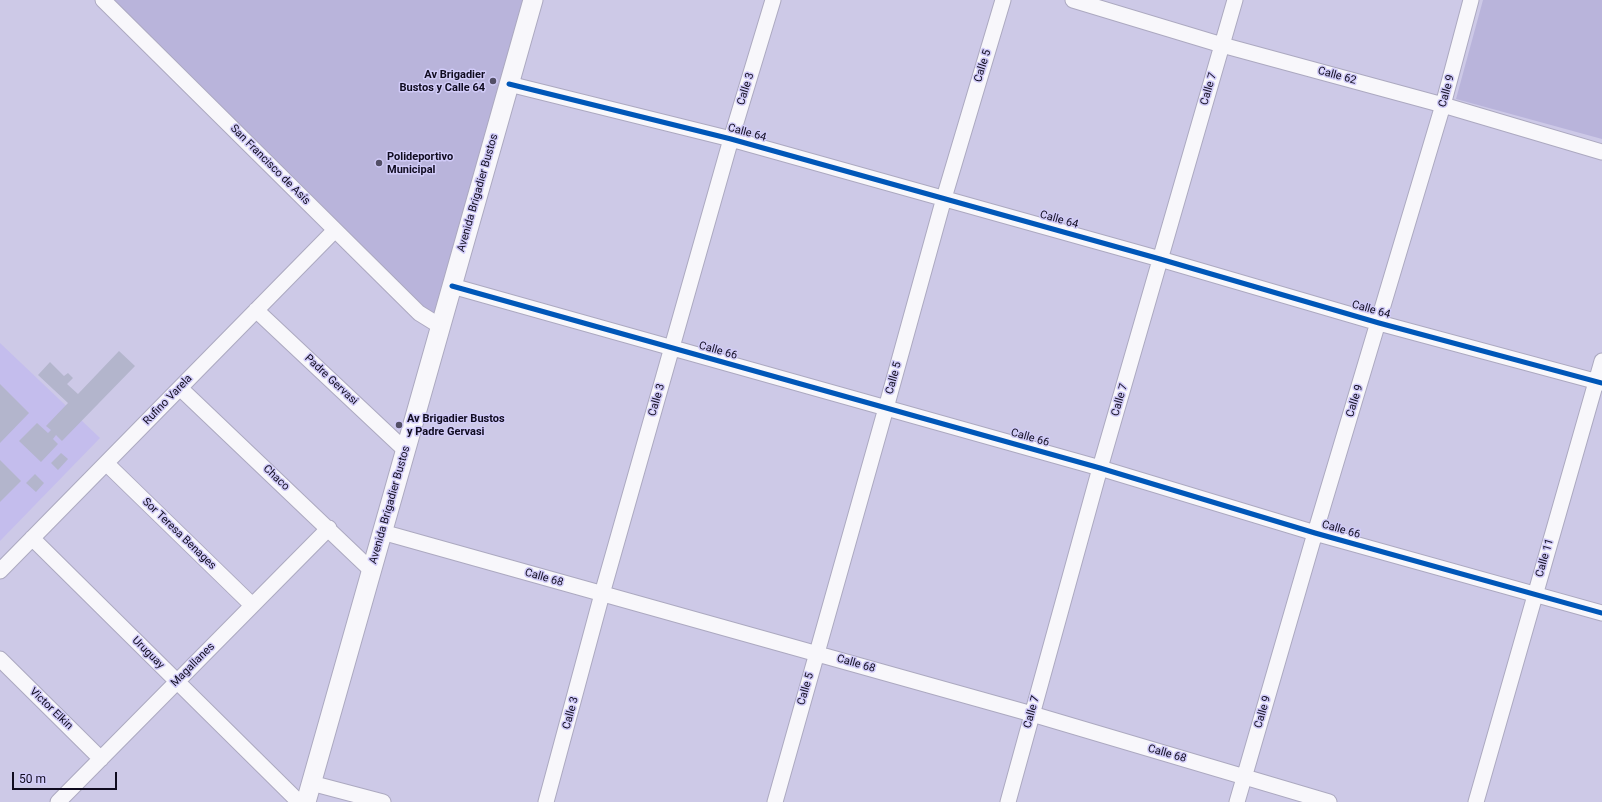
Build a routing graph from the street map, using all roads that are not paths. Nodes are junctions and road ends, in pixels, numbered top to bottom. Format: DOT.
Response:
graph roads {
  1 [pos="102,0"];
  2 [pos="533,0"];
  3 [pos="773,0"];
  4 [pos="1003,0"];
  5 [pos="1073,0"];
  6 [pos="1235,0"];
  7 [pos="1471,0"];
  8 [pos="1222,45"];
  9 [pos="509,84"];
  10 [pos="1443,105"];
  11 [pos="730,139"];
  12 [pos="1602,152"];
  13 [pos="944,198"];
  14 [pos="335,230"];
  15 [pos="1160,259"];
  16 [pos="452,286"];
  17 [pos="256,310"];
  18 [pos="1379,323"];
  19 [pos="440,326"];
  20 [pos="672,348"];
  21 [pos="1602,361"];
  22 [pos="1599,382"];
  23 [pos="180,388"];
  24 [pos="886,408"];
  25 [pos="405,450"];
  26 [pos="106,463"];
  27 [pos="1100,468"];
  28 [pos="329,528"];
  29 [pos="382,532"];
  30 [pos="1315,533"];
  31 [pos="32,538"];
  32 [pos="372,570"];
  33 [pos="0,571"];
  34 [pos="602,594"];
  35 [pos="1535,594"];
  36 [pos="252,605"];
  37 [pos="1602,613"];
  38 [pos="816,653"];
  39 [pos="0,659"];
  40 [pos="177,681"];
  41 [pos="1032,714"];
  42 [pos="101,759"];
  43 [pos="1244,777"];
  44 [pos="311,783"];
  45 [pos="58,802"];
  46 [pos="299,802"];
  47 [pos="306,802"];
  48 [pos="383,802"];
  49 [pos="546,802"];
  50 [pos="774,802"];
  51 [pos="1008,802"];
  52 [pos="1238,802"];
  53 [pos="1329,802"];
  54 [pos="1476,802"];
  1 -- 14 [label="street, San Francisco de Asís"];
  2 -- 9 [label="street, Avenida Brigadier Bustos"];
  3 -- 11 [label="street, Calle 3"];
  4 -- 13 [label="street, Calle 5"];
  5 -- 8 [label="street, Calle 62"];
  6 -- 8 [label="street, Calle 7"];
  7 -- 10 [label="street, Calle 9"];
  8 -- 10 [label="street, Calle 62"];
  8 -- 15 [label="street, Calle 7"];
  9 -- 11 [label="street, Calle 64"];
  9 -- 16 [label="street, Avenida Brigadier Bustos"];
  10 -- 12 [label="street, Calle 62"];
  10 -- 18 [label="street, Calle 9"];
  11 -- 13 [label="street, Calle 64"];
  11 -- 20 [label="street, Calle 3"];
  13 -- 15 [label="street, Calle 64"];
  13 -- 24 [label="street, Calle 5"];
  14 -- 17 [label="street, Rufino Varela"];
  14 -- 19 [label="street, San Francisco de Asís"];
  15 -- 18 [label="street, Calle 64"];
  15 -- 27 [label="street, Calle 7"];
  16 -- 19 [label="street, Avenida Brigadier Bustos"];
  16 -- 20 [label="street, Calle 66"];
  17 -- 23 [label="street, Rufino Varela"];
  17 -- 25 [label="street, Padre Gervasi"];
  18 -- 22 [label="street, Calle 64"];
  18 -- 30 [label="street, Calle 9"];
  19 -- 25 [label="street, Avenida Brigadier Bustos"];
  20 -- 24 [label="street, Calle 66"];
  20 -- 34 [label="street, Calle 3"];
  21 -- 22 [label="street, Calle 11"];
  22 -- 35 [label="street, Calle 11"];
  23 -- 26 [label="street, Rufino Varela"];
  23 -- 28 [label="street, Chaco"];
  24 -- 27 [label="street, Calle 66"];
  24 -- 38 [label="street, Calle 5"];
  25 -- 29 [label="street, Avenida Brigadier Bustos"];
  26 -- 31 [label="street, Rufino Varela"];
  26 -- 36 [label="street, Sor Teresa Benages"];
  27 -- 30 [label="street, Calle 66"];
  27 -- 41 [label="street, Calle 7"];
  28 -- 32 [label="street, Chaco"];
  28 -- 36 [label="street, Magallanes"];
  29 -- 32 [label="street, Avenida Brigadier Bustos"];
  29 -- 34 [label="street, Calle 68"];
  30 -- 35 [label="street, Calle 66"];
  30 -- 43 [label="street, Calle 9"];
  31 -- 33 [label="street, Rufino Varela"];
  31 -- 40 [label="street, Uruguay"];
  32 -- 44 [label="street, Avenida Brigadier Bustos"];
  34 -- 38 [label="street, Calle 68"];
  34 -- 49 [label="street, Calle 3"];
  35 -- 37 [label="street, Calle 66"];
  35 -- 54 [label="street, Calle 11"];
  36 -- 40 [label="street, Magallanes"];
  38 -- 41 [label="street, Calle 68"];
  38 -- 50 [label="street, Calle 5"];
  39 -- 42 [label="street, Victor Elkin"];
  40 -- 42 [label="street, Magallanes"];
  40 -- 46 [label="street, Uruguay"];
  41 -- 43 [label="street, Calle 68"];
  41 -- 51 [label="street, Calle 7"];
  42 -- 45 [label="street, Magallanes"];
  43 -- 52 [label="street, Calle 9"];
  43 -- 53 [label="street, Calle 68"];
  44 -- 47 [label="street, Avenida Brigadier Bustos"];
  44 -- 48 [label="street"];
}
